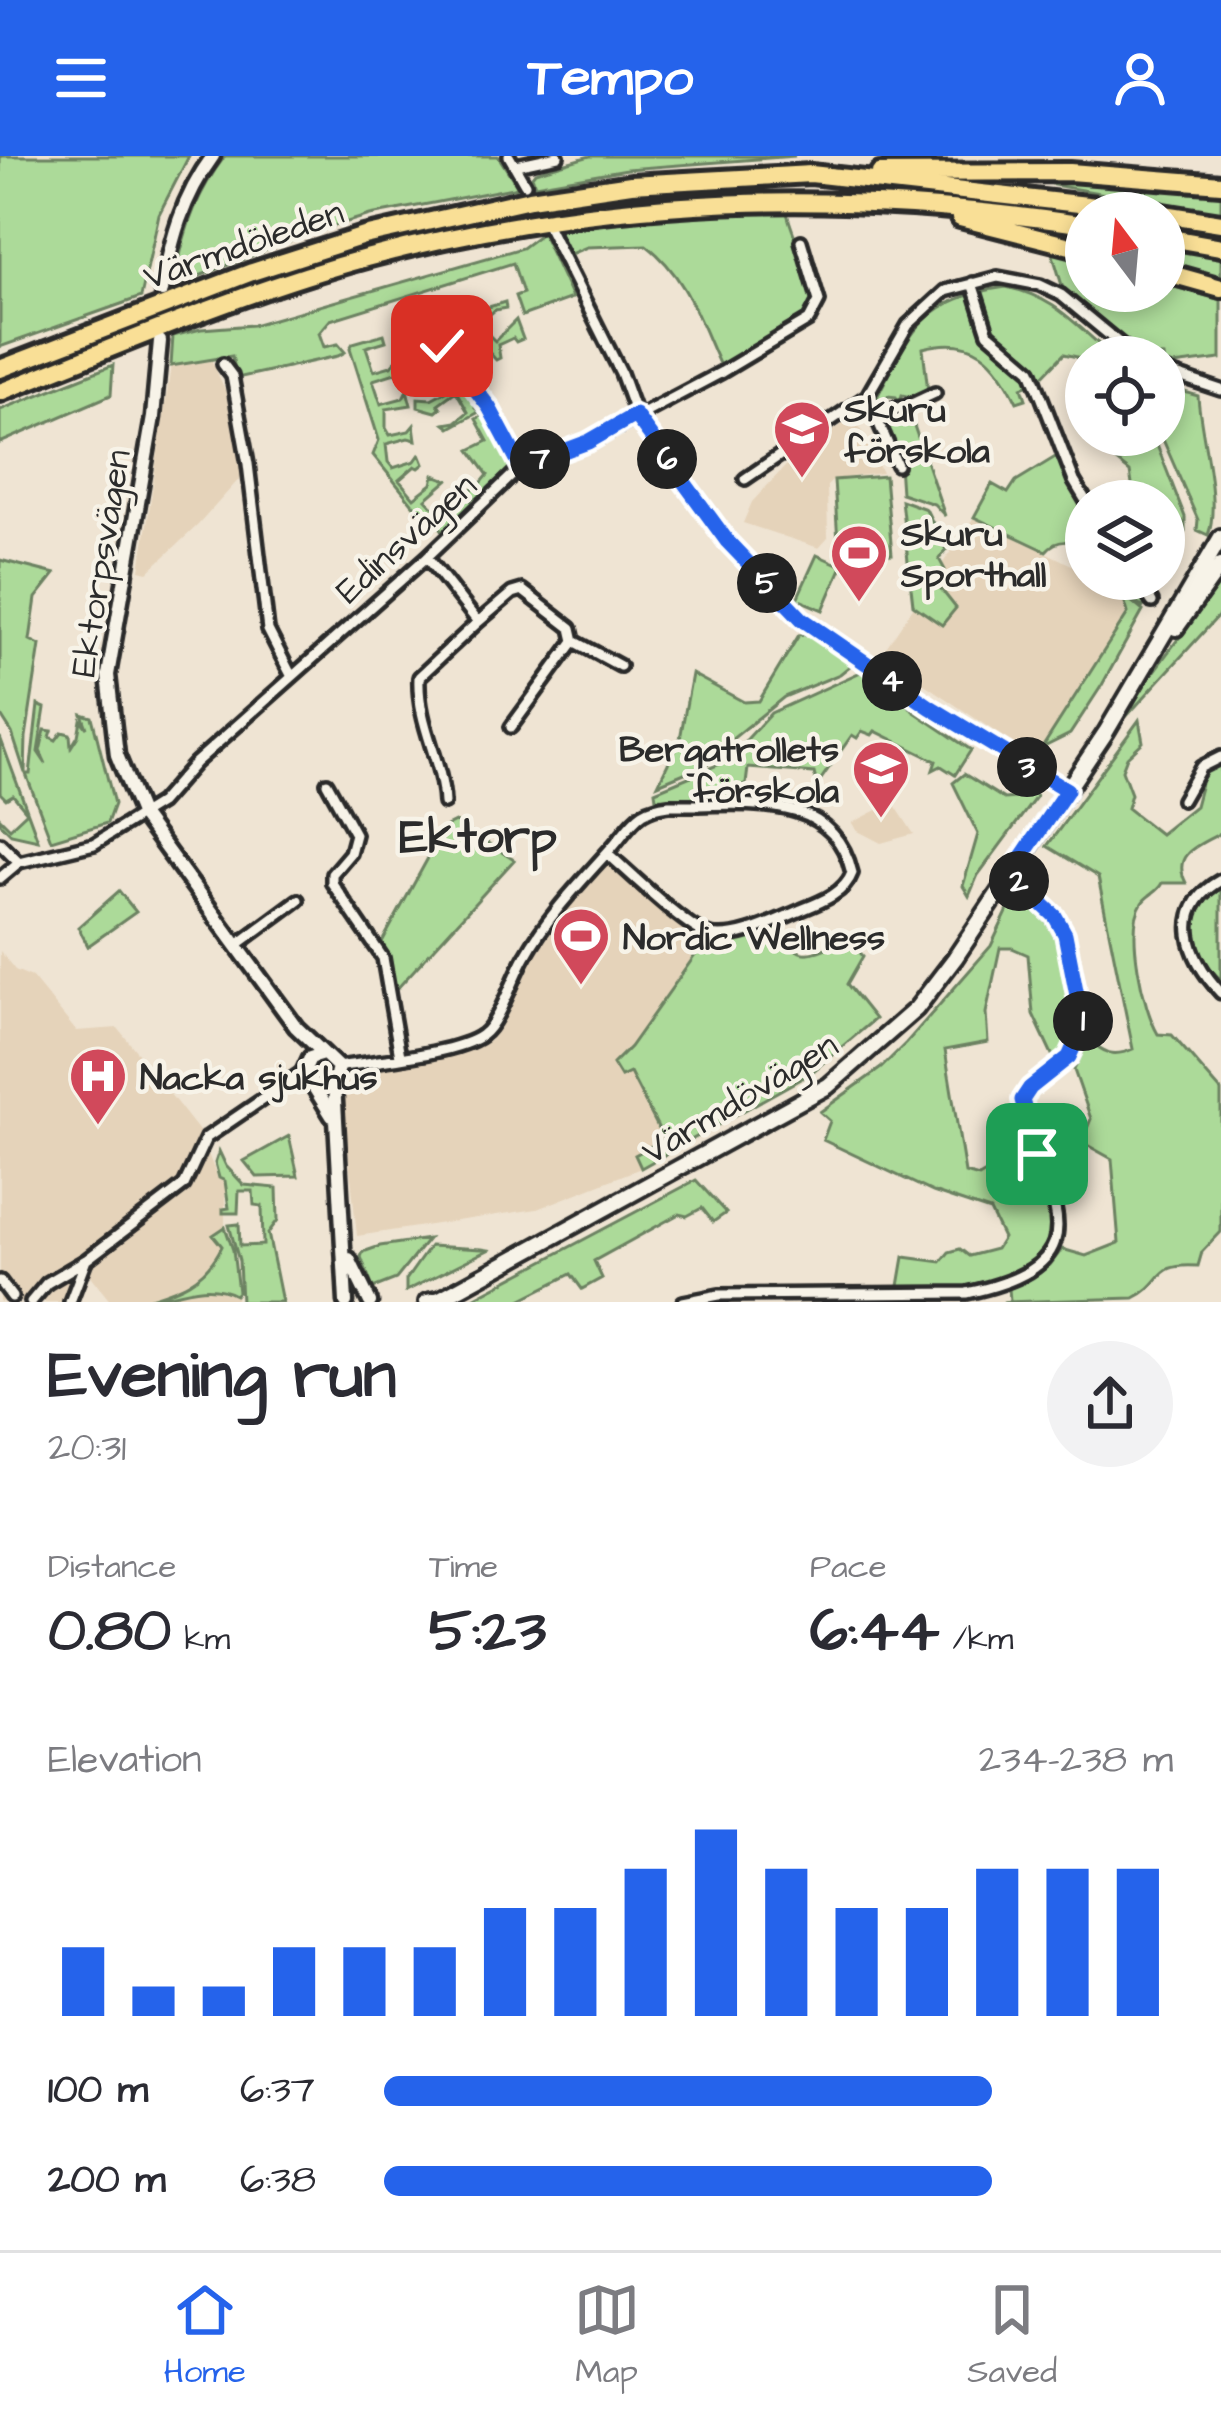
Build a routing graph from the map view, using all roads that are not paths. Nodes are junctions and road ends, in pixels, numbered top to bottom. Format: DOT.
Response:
graph roads {
  1 [pos="213,156"];
  2 [pos="558,156"];
  3 [pos="512,160"];
  4 [pos="811,175"];
  5 [pos="525,184"];
  6 [pos="1221,184"];
  7 [pos="1065,202"];
  8 [pos="901,204"];
  9 [pos="1185,217"];
  10 [pos="1065,222"];
  11 [pos="1221,223"];
  12 [pos="549,229"];
  13 [pos="801,241"];
  14 [pos="1185,241"];
  15 [pos="1065,244"];
  16 [pos="1221,247"];
  17 [pos="1185,278"];
  18 [pos="972,284"];
  19 [pos="1221,288"];
  20 [pos="162,291"];
  21 [pos="428,305"];
  22 [pos="1110,336"];
  23 [pos="160,341"];
  24 [pos="223,364"];
  25 [pos="0,369"];
  26 [pos="1185,378"];
  27 [pos="1221,390"];
  28 [pos="0,392"];
  29 [pos="935,393"];
  30 [pos="867,396"];
  31 [pos="873,411"];
  32 [pos="635,415"];
  33 [pos="897,465"];
  34 [pos="521,467"];
  35 [pos="745,479"];
  36 [pos="1073,480"];
  37 [pos="1221,537"];
  38 [pos="428,557"];
  39 [pos="1221,565"];
  40 [pos="478,622"];
  41 [pos="574,641"];
  42 [pos="620,667"];
  43 [pos="291,674"];
  44 [pos="1128,696"];
  45 [pos="511,727"];
  46 [pos="1221,757"];
  47 [pos="328,783"];
  48 [pos="1067,790"];
  49 [pos="1182,800"];
  50 [pos="444,803"];
  51 [pos="142,816"];
  52 [pos="0,843"];
  53 [pos="607,853"];
  54 [pos="20,862"];
  55 [pos="1010,874"];
  56 [pos="0,878"];
  57 [pos="1221,880"];
  58 [pos="298,900"];
  59 [pos="237,945"];
  60 [pos="1221,993"];
  61 [pos="296,1027"];
  62 [pos="323,1054"];
  63 [pos="400,1056"];
  64 [pos="338,1067"];
  65 [pos="305,1068"];
  66 [pos="334,1083"];
  67 [pos="318,1088"];
  68 [pos="337,1129"];
  69 [pos="345,1246"];
  70 [pos="86,1260"];
  71 [pos="0,1281"];
  72 [pos="12,1297"];
  73 [pos="434,1301"];
  74 [pos="31,1302"];
  75 [pos="70,1302"];
  76 [pos="346,1302"];
  77 [pos="370,1302"];
  78 [pos="683,1302"];
  1 -- 20 [label="street"];
  2 -- 3 [label="street"];
  3 -- 5 [label="street"];
  4 -- 6 [label="highway"];
  4 -- 7 [label="highway, Värmdöleden"];
  4 -- 25 [label="highway, Värmdöleden"];
  8 -- 10 [label="highway, Värmdöleden"];
  8 -- 15 [label="highway"];
  8 -- 28 [label="highway, Värmdöleden"];
  9 -- 11 [label="highway, Värmdöleden"];
  12 -- 32 [label="street"];
  13 -- 32 [label="street, Edinsvägen"];
  14 -- 16 [label="highway"];
  17 -- 19 [label="highway"];
  18 -- 22 [label="street"];
  18 -- 30 [label="street"];
  18 -- 36 [label="street"];
  21 -- 34 [label="street"];
  23 -- 51 [label="street, Ektorpsvägen"];
  24 -- 43 [label="street"];
  26 -- 27 [label="street"];
  29 -- 31 [label="street"];
  30 -- 31 [label="street"];
  30 -- 35 [label="street"];
  31 -- 33 [label="street"];
  32 -- 34 [label="street, Edinsvägen"];
  32 -- 48 [label="street"];
  34 -- 38 [label="street, Edinsvägen"];
  37 -- 44 [label="main road, Värmdövägen"];
  38 -- 40 [label="street"];
  38 -- 43 [label="street, Edinsvägen"];
  39 -- 44 [label="main road, Värmdövägen"];
  40 -- 41 [label="street"];
  40 -- 50 [label="street"];
  41 -- 42 [label="street"];
  41 -- 45 [label="street"];
  43 -- 51 [label="street, Edinsvägen"];
  44 -- 48 [label="main road, Värmdövägen"];
  46 -- 49 [label="street"];
  47 -- 63 [label="street"];
  48 -- 55 [label="main road, Värmdövägen"];
  51 -- 54 [label="street, Edinsvägen"];
  51 -- 59 [label="street, Ektorpsvägen"];
  52 -- 54 [label="street"];
  53 -- 53 [label="street"];
  53 -- 63 [label="street"];
  54 -- 56 [label="street"];
  55 -- 73 [label="main road, Värmdövägen"];
  55 -- 78 [label="street"];
  57 -- 60 [label="street"];
  58 -- 59 [label="street"];
  59 -- 61 [label="street, Ektorpsvägen"];
  61 -- 62 [label="street, Ektorpsvägen"];
  61 -- 65 [label="street, Ektorpsvägen"];
  62 -- 64 [label="street"];
  62 -- 65 [label="street"];
  63 -- 64 [label="street"];
  64 -- 66 [label="street"];
  65 -- 67 [label="street"];
  65 -- 70 [label="street"];
  66 -- 67 [label="street"];
  66 -- 68 [label="street"];
  67 -- 68 [label="street"];
  68 -- 69 [label="street"];
  69 -- 76 [label="street"];
  69 -- 77 [label="street"];
  70 -- 74 [label="street"];
  70 -- 75 [label="street"];
  71 -- 72 [label="street"];
}
